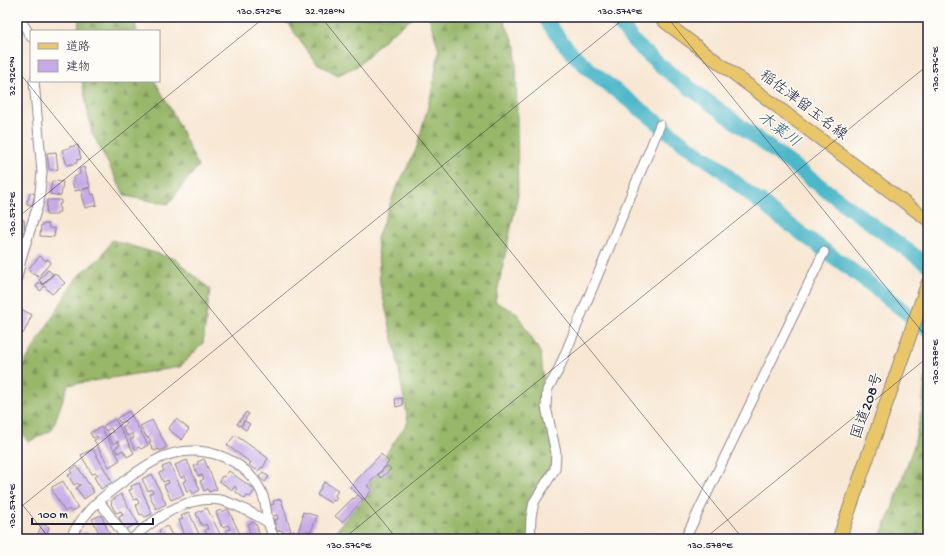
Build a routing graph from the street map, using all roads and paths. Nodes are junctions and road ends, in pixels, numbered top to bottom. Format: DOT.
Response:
graph roads {
  1 [pos="19,17"];
  2 [pos="660,17"];
  3 [pos="30,35"];
  4 [pos="34,82"];
  5 [pos="660,125"];
  6 [pos="928,220"];
  7 [pos="824,252"];
  8 [pos="17,278"];
  9 [pos="928,282"];
  10 [pos="99,501"];
  11 [pos="268,522"];
  12 [pos="73,533"];
  13 [pos="127,539"];
  14 [pos="132,539"];
  15 [pos="274,539"];
  16 [pos="530,539"];
  17 [pos="685,539"];
  18 [pos="838,539"];
  1 -- 3 [label="street"];
  2 -- 6 [label="main road, 稲佐津留玉名線"];
  4 -- 8 [label="street"];
  5 -- 16 [label="street"];
  7 -- 17 [label="street"];
  9 -- 18 [label="highway, 国道208号"];
  10 -- 11 [label="street"];
  10 -- 12 [label="street"];
  10 -- 13 [label="street"];
  11 -- 14 [label="street"];
  11 -- 15 [label="street"];
}
